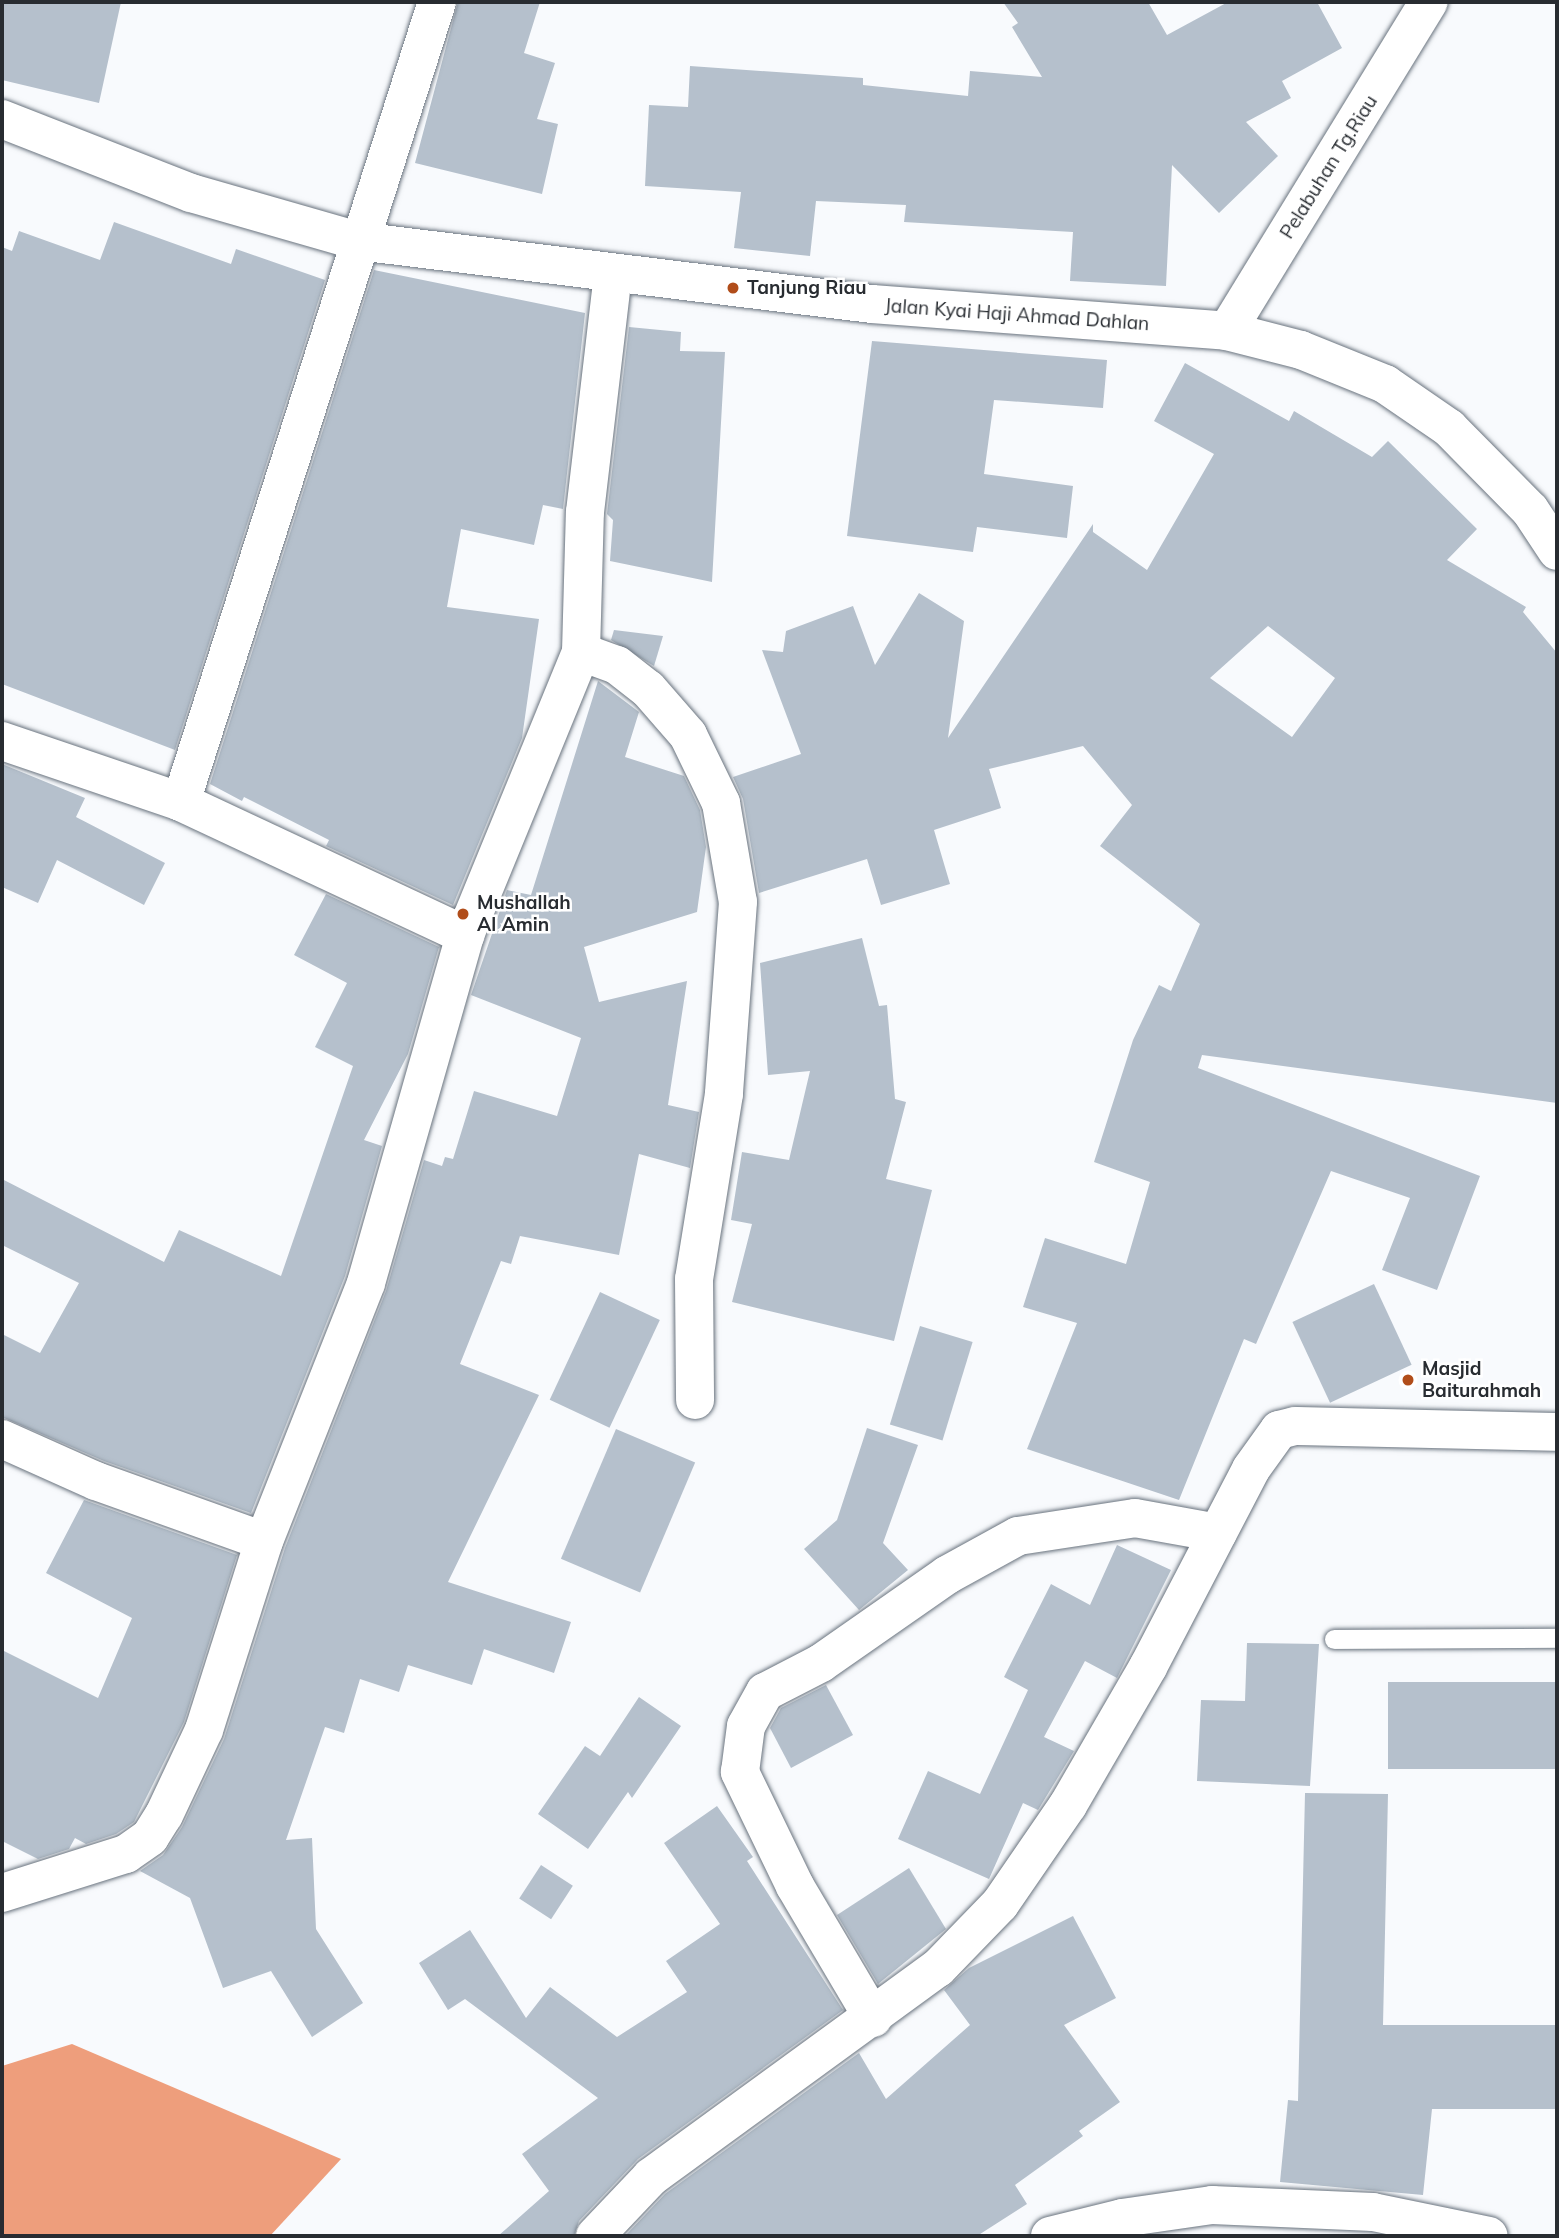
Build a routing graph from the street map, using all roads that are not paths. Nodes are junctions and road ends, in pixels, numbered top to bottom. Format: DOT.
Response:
graph roads {
  1 [pos="436,2"];
  2 [pos="1429,2"];
  3 [pos="2,119"];
  4 [pos="358,241"];
  5 [pos="613,274"];
  6 [pos="1227,331"];
  7 [pos="1557,551"];
  8 [pos="581,652"];
  9 [pos="2,741"];
  10 [pos="181,802"];
  11 [pos="466,935"];
  12 [pos="695,1400"];
  13 [pos="1557,1432"];
  14 [pos="2,1439"];
  15 [pos="1218,1533"];
  16 [pos="264,1541"];
  17 [pos="1557,1638"];
  18 [pos="1334,1639"];
  19 [pos="2,1893"];
  20 [pos="873,2018"];
  21 [pos="595,2236"];
  22 [pos="1050,2236"];
  23 [pos="1489,2236"];
  1 -- 4 [label="street"];
  2 -- 6 [label="street, Pelabuhan Tg.Riau"];
  3 -- 4 [label="street, Jalan Kyai Haji Ahmad Dahlan"];
  4 -- 5 [label="street, Jalan Kyai Haji Ahmad Dahlan"];
  4 -- 10 [label="street"];
  5 -- 6 [label="street, Jalan Kyai Haji Ahmad Dahlan"];
  5 -- 8 [label="street"];
  6 -- 7 [label="street, Jalan Kyai Haji Ahmad Dahlan"];
  8 -- 11 [label="street"];
  8 -- 12 [label="street"];
  9 -- 10 [label="street"];
  10 -- 11 [label="street"];
  11 -- 16 [label="street"];
  13 -- 15 [label="street"];
  14 -- 16 [label="street"];
  15 -- 20 [label="street"];
  15 -- 20 [label="street"];
  16 -- 19 [label="street"];
  17 -- 18 [label="lane"];
  20 -- 21 [label="street"];
  22 -- 23 [label="street"];
}
